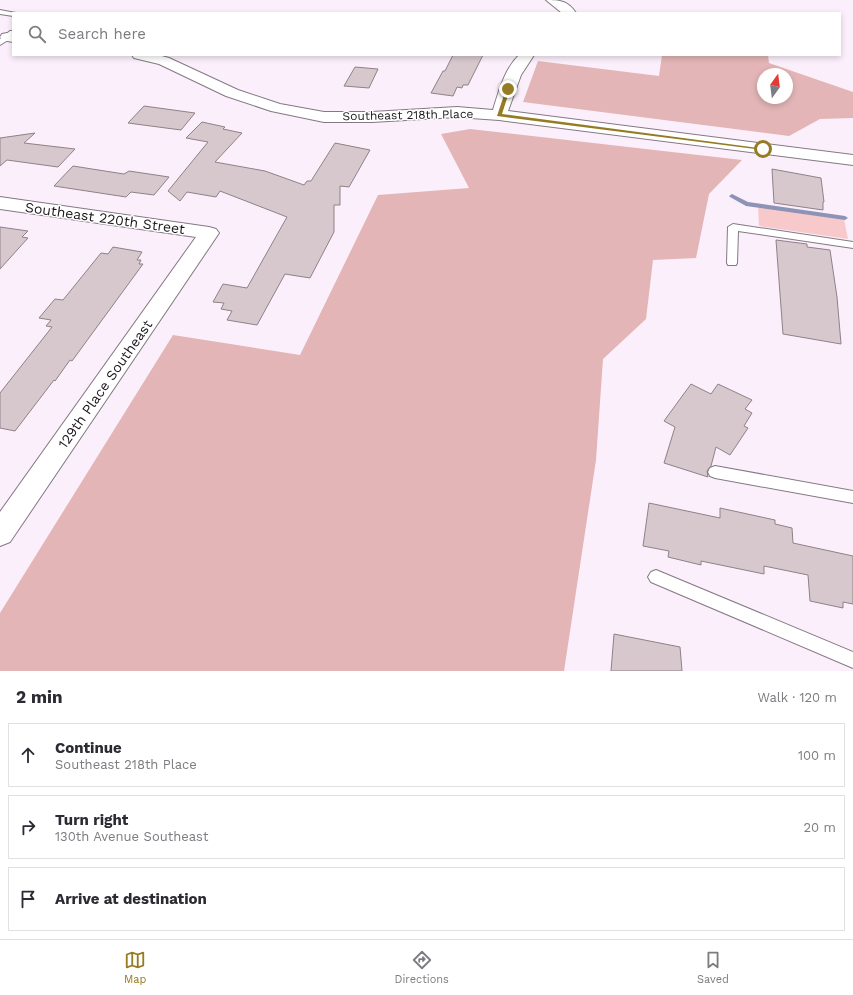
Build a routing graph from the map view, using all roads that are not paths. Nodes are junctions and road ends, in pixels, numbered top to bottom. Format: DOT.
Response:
graph roads {
  1 [pos="553,0"];
  2 [pos="0,12"];
  3 [pos="568,12"];
  4 [pos="12,14"];
  5 [pos="143,56"];
  6 [pos="525,56"];
  7 [pos="499,115"];
  8 [pos="853,160"];
  9 [pos="0,203"];
  10 [pos="209,233"];
  11 [pos="853,245"];
  12 [pos="732,263"];
  13 [pos="715,472"];
  14 [pos="853,497"];
  15 [pos="0,534"];
  16 [pos="656,578"];
  17 [pos="853,660"];
  1 -- 3 [label="street"];
  2 -- 4 [label="lane"];
  5 -- 7 [label="street, Southeast 218th Place"];
  6 -- 7 [label="street"];
  7 -- 8 [label="street, Southeast 218th Place"];
  9 -- 10 [label="street, Southeast 220th Street"];
  10 -- 15 [label="street, 129th Place Southeast"];
  11 -- 12 [label="lane"];
  13 -- 14 [label="lane"];
  16 -- 17 [label="lane"];
}
